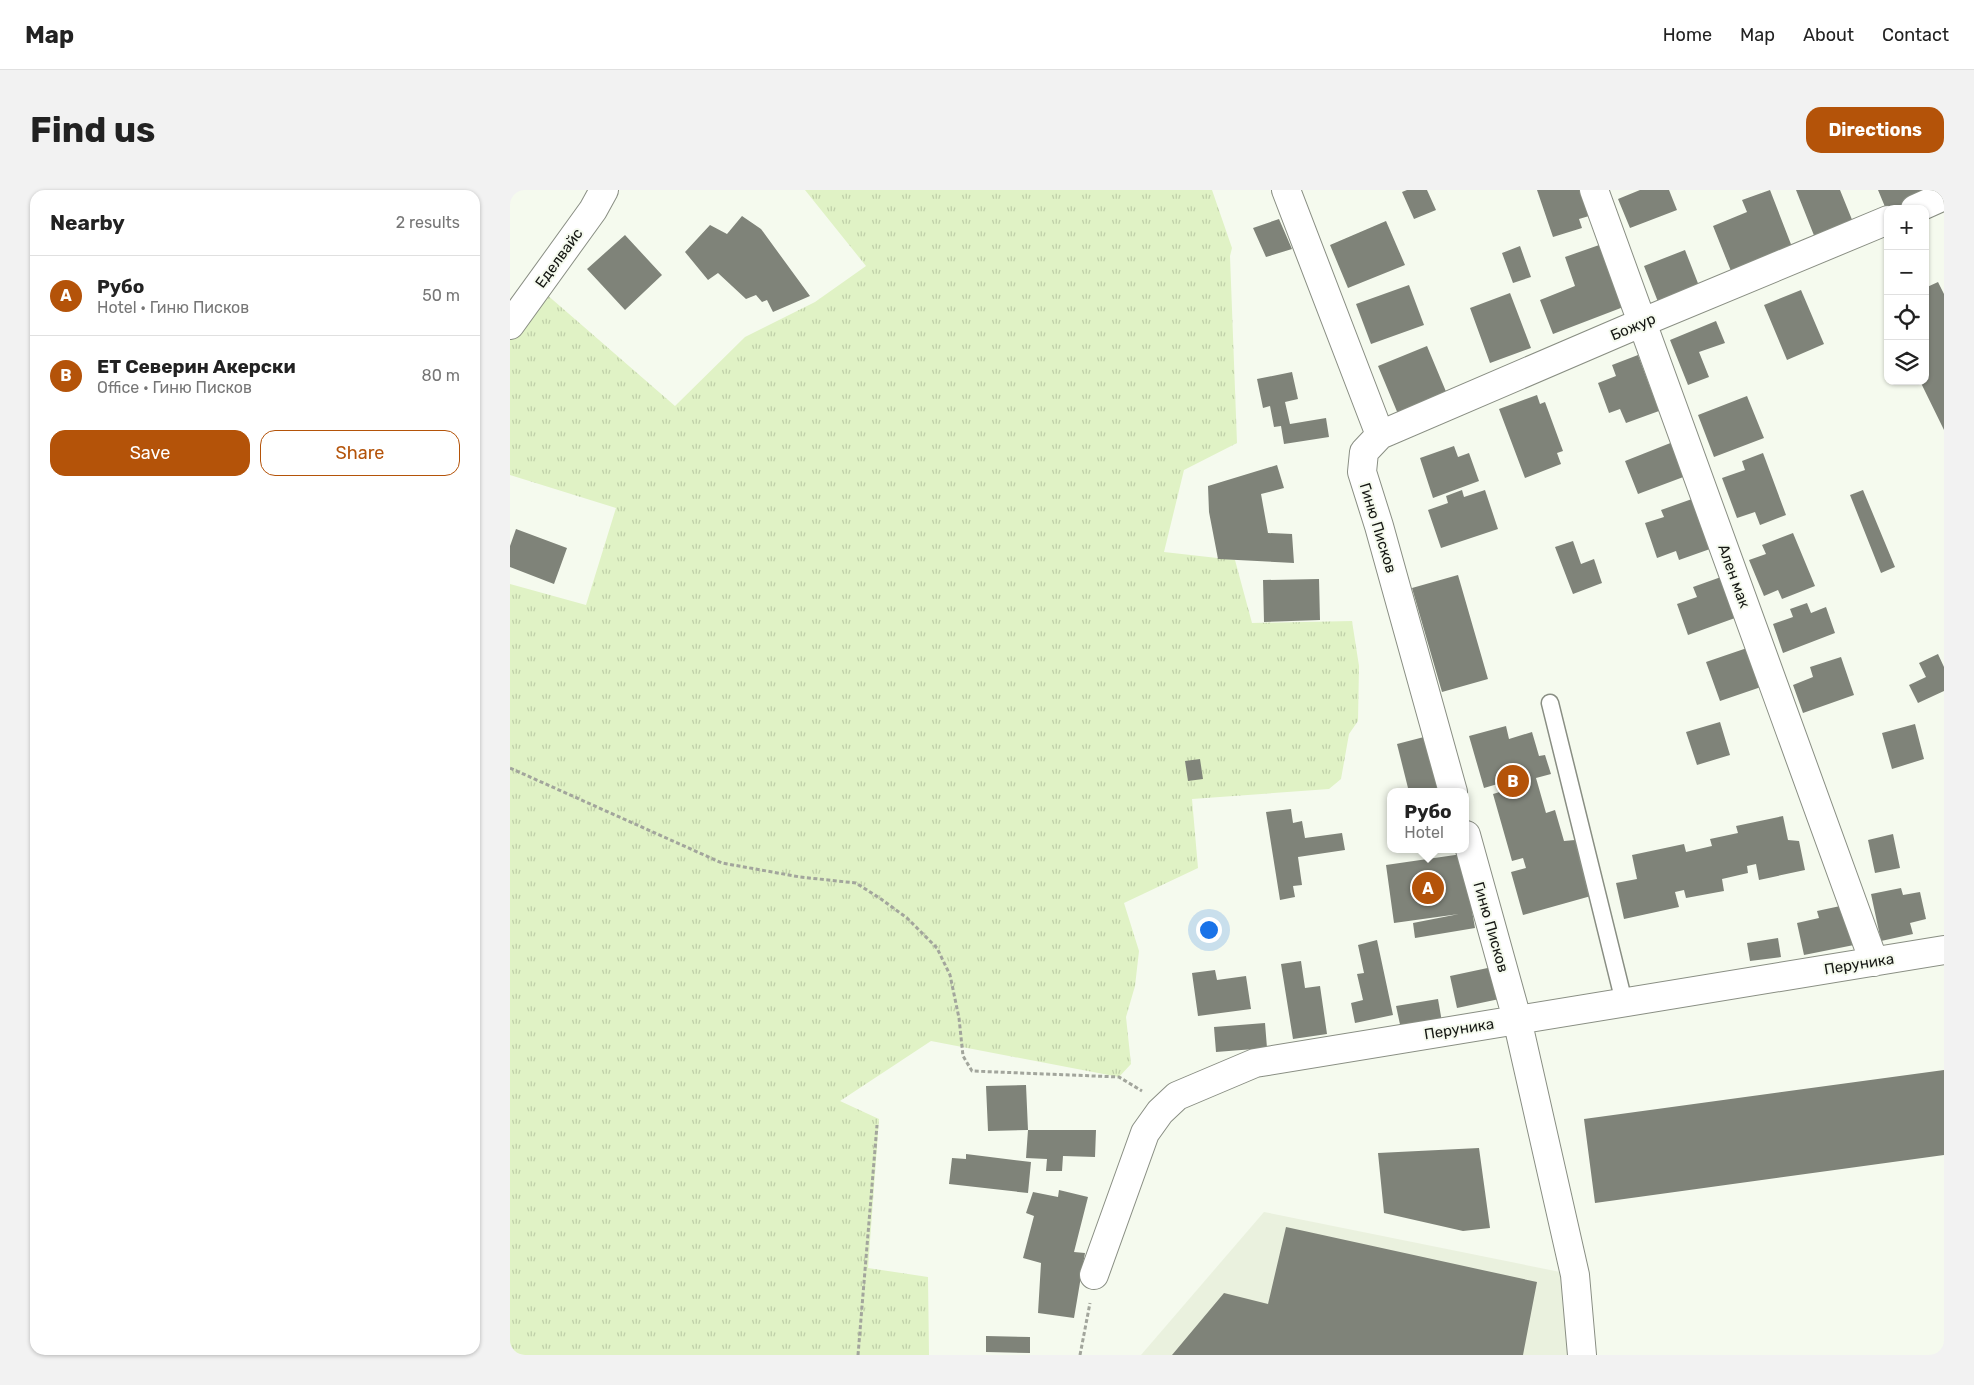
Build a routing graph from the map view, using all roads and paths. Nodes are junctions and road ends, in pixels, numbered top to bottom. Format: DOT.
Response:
graph roads {
  1 [pos="604,190"];
  2 [pos="1286,190"];
  3 [pos="1594,190"];
  4 [pos="1944,196"];
  5 [pos="1923,205"];
  6 [pos="1884,222"];
  7 [pos="1643,322"];
  8 [pos="510,324"];
  9 [pos="1380,435"];
  10 [pos="1550,703"];
  11 [pos="510,768"];
  12 [pos="1452,788"];
  13 [pos="1469,846"];
  14 [pos="1944,950"];
  15 [pos="1874,962"];
  16 [pos="1624,1002"];
  17 [pos="1517,1019"];
  18 [pos="1166,1106"];
  19 [pos="877,1124"];
  20 [pos="1094,1275"];
  21 [pos="858,1355"];
  22 [pos="1080,1355"];
  23 [pos="1582,1355"];
  1 -- 8 [label="street, Еделвайс"];
  2 -- 9 [label="street"];
  3 -- 7 [label="street, Ален мак"];
  4 -- 5 [label="street"];
  6 -- 7 [label="street, Божур"];
  7 -- 9 [label="street, Божур"];
  7 -- 15 [label="street, Ален мак"];
  9 -- 12 [label="street, Гиню Писков"];
  10 -- 16 [label="lane"];
  11 -- 18 [label="path"];
  13 -- 17 [label="street, Гиню Писков"];
  14 -- 15 [label="street, Перуника"];
  15 -- 16 [label="street, Перуника"];
  16 -- 17 [label="street, Перуника"];
  17 -- 18 [label="street, Перуника"];
  17 -- 23 [label="street, Гиню Писков"];
  18 -- 20 [label="street, Перуника"];
  19 -- 21 [label="path"];
  20 -- 22 [label="path"];
}
